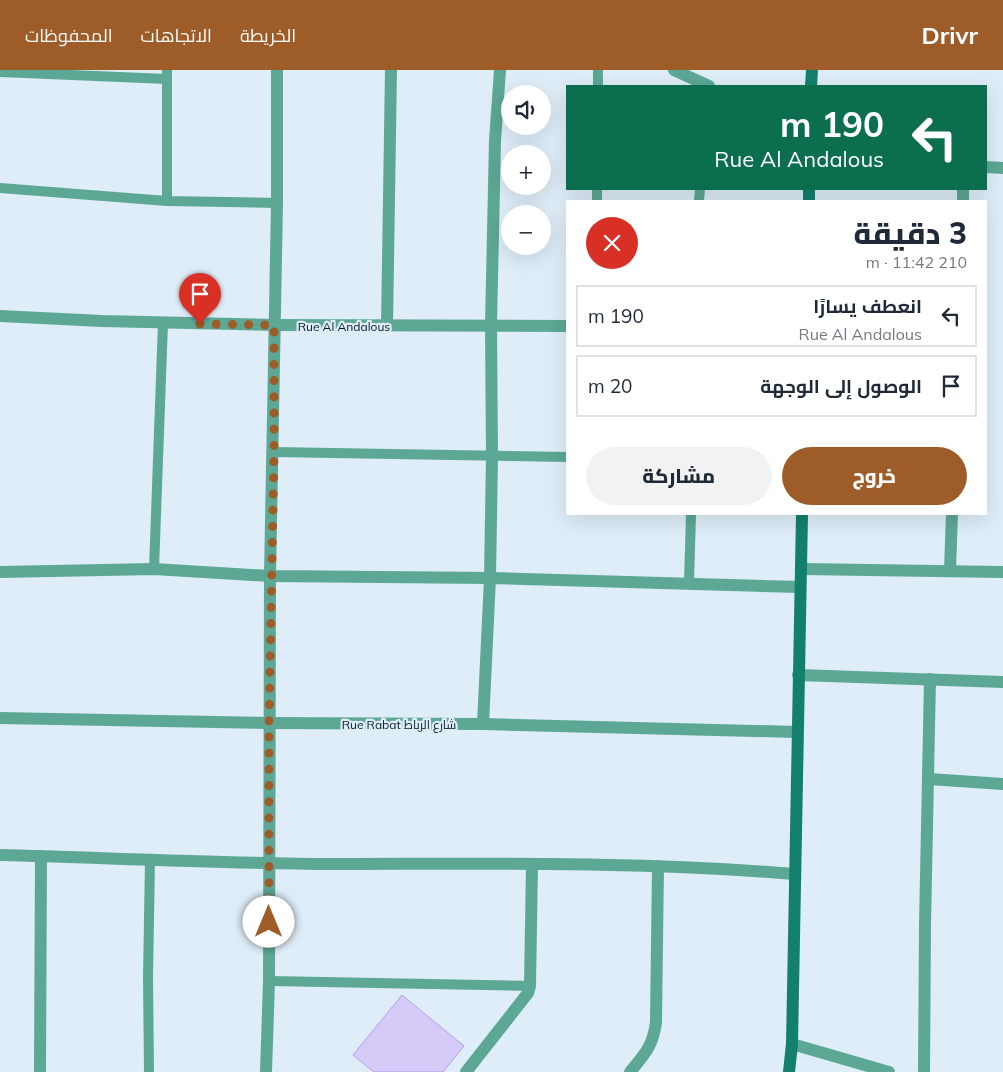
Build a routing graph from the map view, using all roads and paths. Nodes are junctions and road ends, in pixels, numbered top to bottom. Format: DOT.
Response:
graph roads {
  1 [pos="277,70"];
  2 [pos="391,70"];
  3 [pos="500,70"];
  4 [pos="598,70"];
  5 [pos="674,70"];
  6 [pos="812,70"];
  7 [pos="0,72"];
  8 [pos="167,75"];
  9 [pos="598,85"];
  10 [pos="704,85"];
  11 [pos="811,85"];
  12 [pos="987,167"];
  13 [pos="1003,168"];
  14 [pos="0,188"];
  15 [pos="167,201"];
  16 [pos="277,203"];
  17 [pos="0,316"];
  18 [pos="163,323"];
  19 [pos="274,325"];
  20 [pos="490,325"];
  21 [pos="387,326"];
  22 [pos="566,326"];
  23 [pos="274,452"];
  24 [pos="492,457"];
  25 [pos="566,457"];
  26 [pos="691,515"];
  27 [pos="802,515"];
  28 [pos="952,515"];
  29 [pos="154,569"];
  30 [pos="801,569"];
  31 [pos="950,570"];
  32 [pos="0,572"];
  33 [pos="1003,572"];
  34 [pos="270,576"];
  35 [pos="490,578"];
  36 [pos="690,583"];
  37 [pos="800,587"];
  38 [pos="798,675"];
  39 [pos="930,679"];
  40 [pos="1003,682"];
  41 [pos="0,718"];
  42 [pos="269,723"];
  43 [pos="483,724"];
  44 [pos="797,732"];
  45 [pos="928,779"];
  46 [pos="1003,784"];
  47 [pos="0,855"];
  48 [pos="41,856"];
  49 [pos="150,860"];
  50 [pos="269,863"];
  51 [pos="532,864"];
  52 [pos="658,866"];
  53 [pos="794,874"];
  54 [pos="269,981"];
  55 [pos="530,986"];
  56 [pos="792,1044"];
  57 [pos="40,1072"];
  58 [pos="149,1072"];
  59 [pos="266,1072"];
  60 [pos="466,1072"];
  61 [pos="630,1072"];
  62 [pos="789,1072"];
  63 [pos="889,1072"];
  64 [pos="924,1072"];
  1 -- 16 [label="street"];
  2 -- 21 [label="street"];
  3 -- 20 [label="street"];
  4 -- 9 [label="lane"];
  5 -- 10 [label="street"];
  6 -- 11 [label="street"];
  7 -- 8 [label="lane"];
  8 -- 15 [label="lane"];
  12 -- 13 [label="street"];
  14 -- 15 [label="lane"];
  15 -- 16 [label="lane"];
  16 -- 19 [label="street"];
  17 -- 18 [label="street, Rue Al Andalous"];
  18 -- 19 [label="street, Rue Al Andalous"];
  18 -- 29 [label="lane"];
  19 -- 21 [label="street, Rue Al Andalous"];
  19 -- 23 [label="street"];
  20 -- 21 [label="street, Rue Al Andalous"];
  20 -- 22 [label="street, Rue Al Andalous"];
  20 -- 24 [label="street"];
  23 -- 24 [label="lane"];
  23 -- 34 [label="street"];
  24 -- 25 [label="lane"];
  24 -- 35 [label="street"];
  26 -- 36 [label="lane"];
  27 -- 30 [label="street"];
  28 -- 31 [label="street"];
  29 -- 32 [label="street"];
  29 -- 34 [label="street"];
  30 -- 31 [label="street"];
  30 -- 37 [label="street"];
  31 -- 33 [label="street"];
  34 -- 35 [label="street"];
  34 -- 42 [label="street"];
  35 -- 36 [label="street"];
  35 -- 43 [label="street"];
  36 -- 37 [label="street"];
  37 -- 38 [label="street"];
  38 -- 39 [label="street"];
  38 -- 44 [label="street"];
  39 -- 40 [label="street"];
  39 -- 45 [label="street"];
  41 -- 42 [label="street, Rue Rabat شارع الرباط"];
  42 -- 43 [label="street, Rue Rabat شارع الرباط"];
  42 -- 50 [label="street"];
  43 -- 44 [label="street, Rue Rabat شارع الرباط"];
  44 -- 53 [label="street"];
  45 -- 46 [label="street"];
  45 -- 64 [label="street"];
  47 -- 48 [label="street"];
  48 -- 49 [label="street"];
  48 -- 57 [label="street"];
  49 -- 50 [label="street"];
  49 -- 58 [label="lane"];
  50 -- 51 [label="street"];
  50 -- 54 [label="street"];
  51 -- 52 [label="street"];
  51 -- 55 [label="street"];
  52 -- 53 [label="street"];
  52 -- 61 [label="street"];
  53 -- 56 [label="street"];
  54 -- 55 [label="lane"];
  54 -- 59 [label="street"];
  55 -- 60 [label="street"];
  56 -- 62 [label="street"];
  56 -- 63 [label="street"];
}
